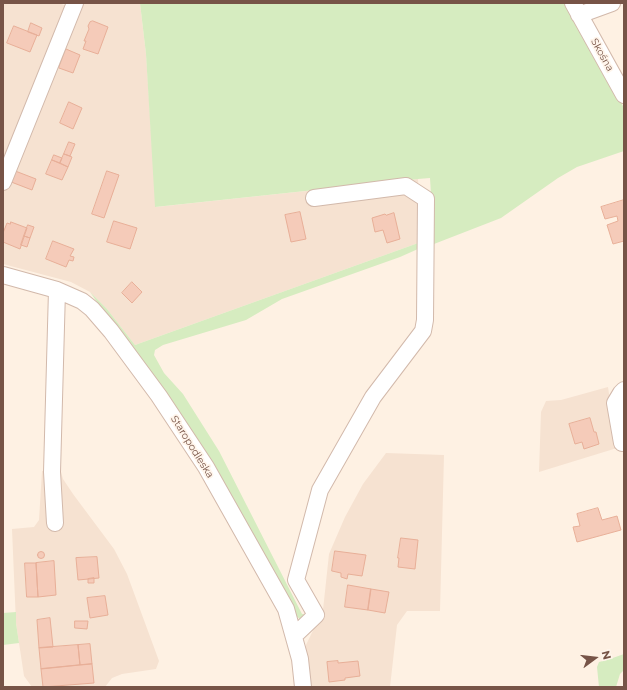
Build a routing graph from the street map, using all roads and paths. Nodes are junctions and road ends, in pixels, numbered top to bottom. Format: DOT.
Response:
graph roads {
  1 [pos="75,3"];
  2 [pos="612,3"];
  3 [pos="576,9"];
  4 [pos="624,95"];
  5 [pos="3,182"];
  6 [pos="314,198"];
  7 [pos="3,275"];
  8 [pos="57,290"];
  9 [pos="624,390"];
  10 [pos="622,443"];
  11 [pos="55,523"];
  12 [pos="294,636"];
  13 [pos="303,687"];
  1 -- 5 [label="street"];
  2 -- 3 [label="street, Skośna"];
  3 -- 4 [label="street, Skośna"];
  6 -- 12 [label="street"];
  7 -- 8 [label="street, Staropodleska"];
  8 -- 11 [label="street"];
  8 -- 12 [label="street, Staropodleska"];
  9 -- 10 [label="street"];
  12 -- 13 [label="street, Staropodleska"];
}
